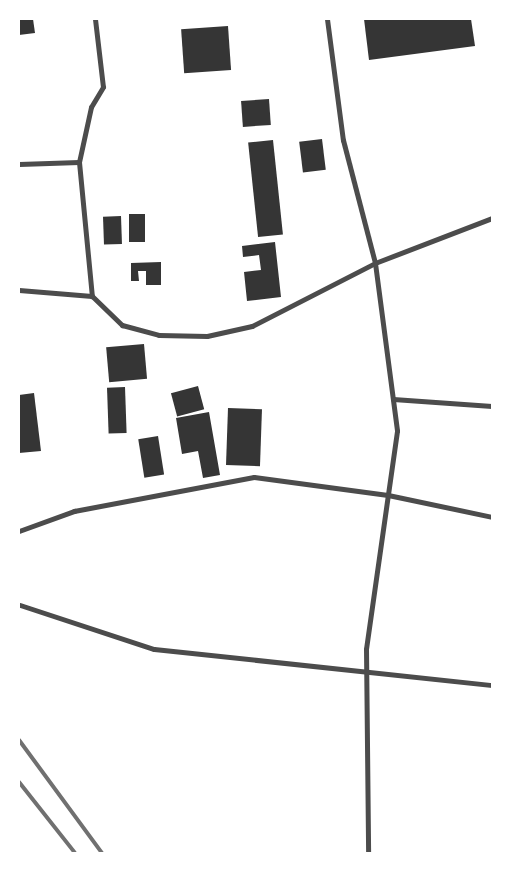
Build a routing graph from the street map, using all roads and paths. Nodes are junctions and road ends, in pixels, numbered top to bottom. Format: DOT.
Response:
graph roads {
  1 [pos="95,19"];
  2 [pos="327,19"];
  3 [pos="78,162"];
  4 [pos="19,164"];
  5 [pos="492,218"];
  6 [pos="375,263"];
  7 [pos="19,290"];
  8 [pos="92,296"];
  9 [pos="393,399"];
  10 [pos="492,406"];
  11 [pos="388,495"];
  12 [pos="492,517"];
  13 [pos="19,531"];
  14 [pos="20,605"];
  15 [pos="366,672"];
  16 [pos="492,685"];
  17 [pos="368,853"];
  1 -- 3 [label="street"];
  2 -- 6 [label="street"];
  3 -- 4 [label="street"];
  3 -- 8 [label="street"];
  5 -- 6 [label="street"];
  6 -- 8 [label="street"];
  6 -- 9 [label="street"];
  7 -- 8 [label="street"];
  9 -- 10 [label="street"];
  9 -- 11 [label="street"];
  11 -- 12 [label="street"];
  11 -- 13 [label="street"];
  11 -- 15 [label="street"];
  14 -- 15 [label="street"];
  15 -- 16 [label="street"];
  15 -- 17 [label="street"];
}
